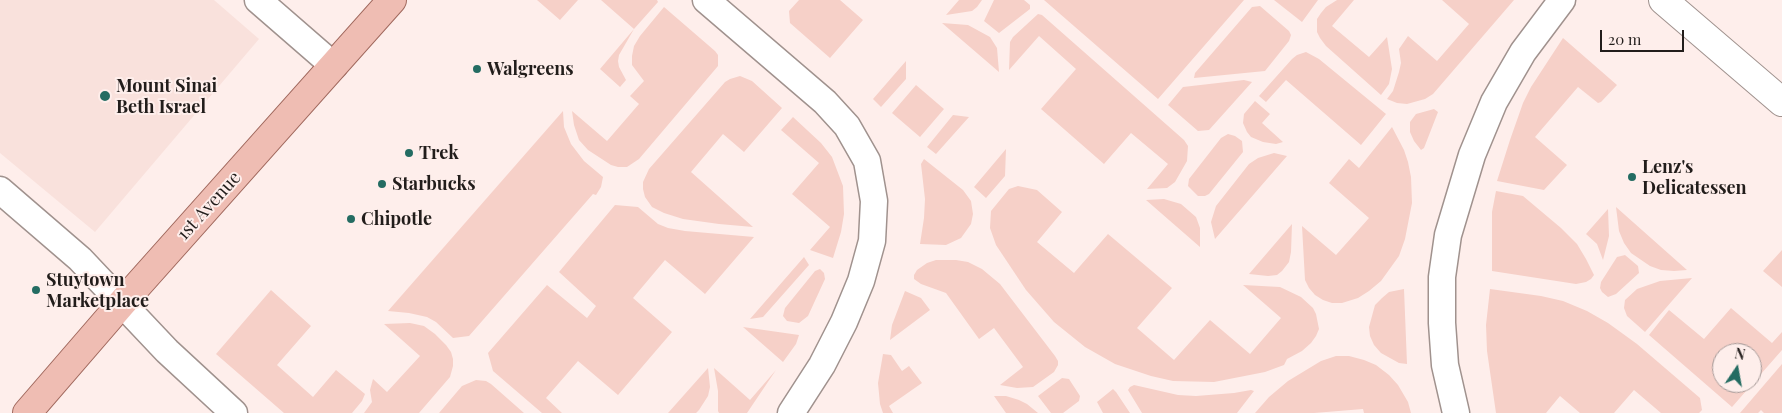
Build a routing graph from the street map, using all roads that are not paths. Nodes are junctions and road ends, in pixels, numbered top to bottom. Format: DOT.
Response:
graph roads {
  1 [pos="258,0"];
  2 [pos="392,0"];
  3 [pos="706,0"];
  4 [pos="1562,0"];
  5 [pos="1663,0"];
  6 [pos="334,66"];
  7 [pos="1782,102"];
  8 [pos="0,190"];
  9 [pos="122,303"];
  10 [pos="27,413"];
  11 [pos="234,413"];
  12 [pos="791,413"];
  13 [pos="1456,413"];
  1 -- 6 [label="street"];
  2 -- 6 [label="main road, 1st Avenue"];
  3 -- 12 [label="street"];
  4 -- 13 [label="street"];
  5 -- 7 [label="street"];
  6 -- 9 [label="main road, 1st Avenue"];
  8 -- 9 [label="street"];
  9 -- 10 [label="main road, 1st Avenue"];
  9 -- 11 [label="street"];
}
